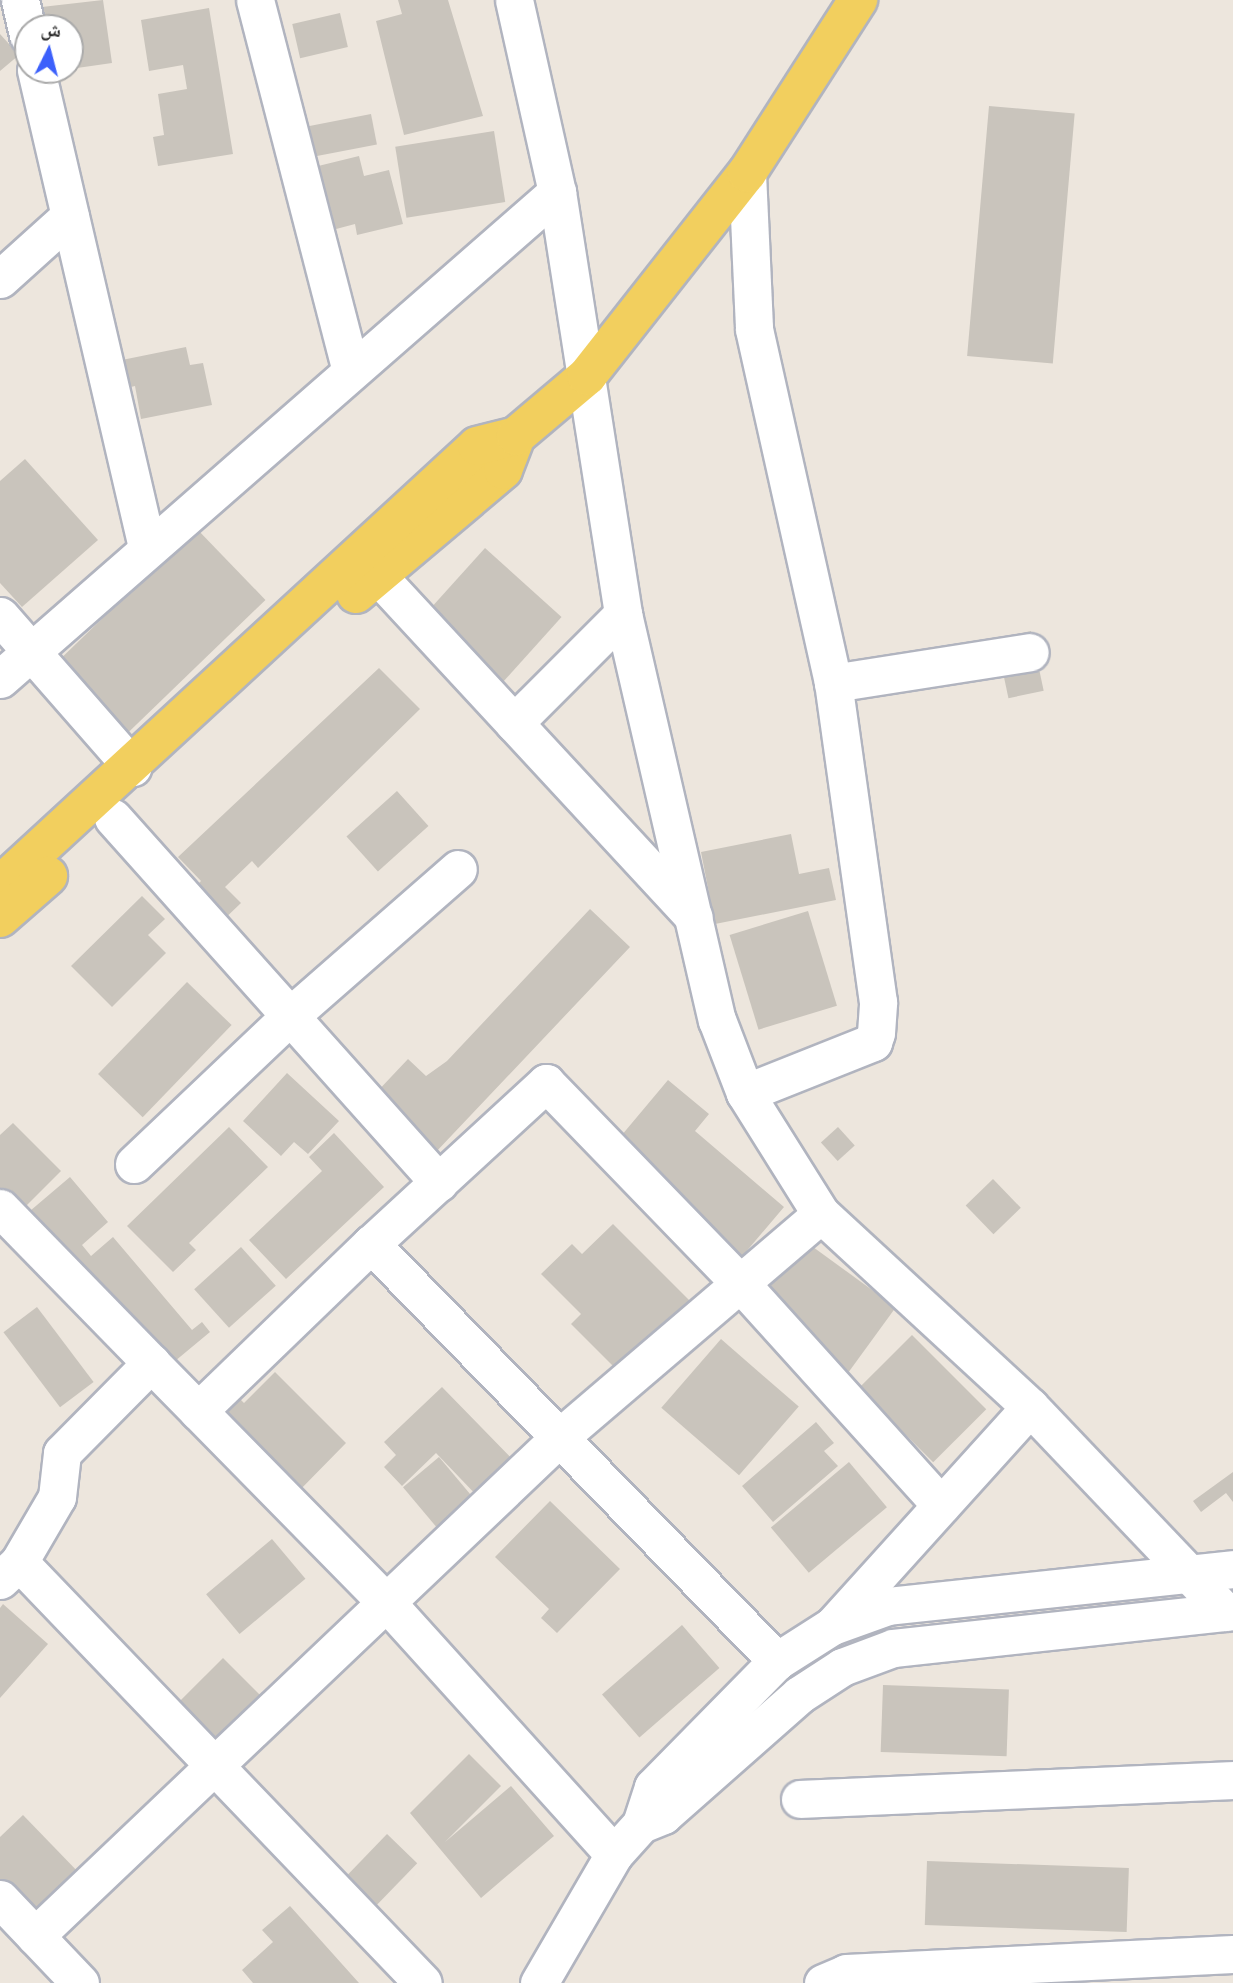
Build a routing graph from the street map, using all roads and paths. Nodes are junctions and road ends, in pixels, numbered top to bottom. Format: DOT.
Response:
graph roads {
  1 [pos="255,0"];
  2 [pos="514,0"];
  3 [pos="858,0"];
  4 [pos="39,84"];
  5 [pos="747,173"];
  6 [pos="557,192"];
  7 [pos="70,216"];
  8 [pos="0,279"];
  9 [pos="351,368"];
  10 [pos="587,376"];
  11 [pos="516,436"];
  12 [pos="147,548"];
  13 [pos="377,575"];
  14 [pos="623,614"];
  15 [pos="0,616"];
  16 [pos="32,650"];
  17 [pos="1030,652"];
  18 [pos="0,679"];
  19 [pos="833,683"];
  20 [pos="513,723"];
  21 [pos="132,767"];
  22 [pos="113,818"];
  23 [pos="458,869"];
  24 [pos="0,885"];
  25 [pos="0,918"];
  26 [pos="695,918"];
  27 [pos="290,1016"];
  28 [pos="745,1093"];
  29 [pos="134,1164"];
  30 [pos="439,1182"];
  31 [pos="0,1208"];
  32 [pos="821,1214"];
  33 [pos="371,1244"];
  34 [pos="742,1285"];
  35 [pos="151,1363"];
  36 [pos="1030,1407"];
  37 [pos="198,1411"];
  38 [pos="560,1437"];
  39 [pos="941,1505"];
  40 [pos="1232,1569"];
  41 [pos="10,1571"];
  42 [pos="1191,1577"];
  43 [pos="386,1602"];
  44 [pos="1229,1611"];
  45 [pos="832,1626"];
  46 [pos="778,1661"];
  47 [pos="213,1767"];
  48 [pos="1233,1780"];
  49 [pos="800,1799"];
  50 [pos="641,1824"];
  51 [pos="614,1854"];
  52 [pos="0,1899"];
  53 [pos="35,1936"];
  54 [pos="1233,1954"];
  55 [pos="80,1983"];
  56 [pos="422,1983"];
  57 [pos="539,1983"];
  58 [pos="823,1983"];
  1 -- 9 [label="street"];
  2 -- 6 [label="street"];
  3 -- 5 [label="main road"];
  4 -- 7 [label="street"];
  5 -- 10 [label="main road"];
  5 -- 19 [label="street"];
  6 -- 9 [label="street"];
  6 -- 10 [label="street"];
  7 -- 8 [label="street"];
  7 -- 12 [label="street"];
  9 -- 12 [label="street"];
  10 -- 11 [label="main road"];
  10 -- 14 [label="street"];
  11 -- 13 [label="main road"];
  11 -- 21 [label="main road"];
  12 -- 16 [label="street"];
  13 -- 20 [label="street"];
  13 -- 22 [label="main road"];
  14 -- 20 [label="street"];
  14 -- 26 [label="street"];
  15 -- 16 [label="street"];
  16 -- 18 [label="street"];
  16 -- 21 [label="street"];
  17 -- 19 [label="street"];
  19 -- 28 [label="street"];
  20 -- 26 [label="street"];
  21 -- 24 [label="main road"];
  22 -- 25 [label="main road"];
  22 -- 27 [label="street"];
  23 -- 27 [label="street"];
  26 -- 28 [label="street"];
  27 -- 29 [label="street"];
  27 -- 30 [label="street"];
  28 -- 32 [label="street"];
  30 -- 33 [label="street"];
  30 -- 34 [label="street"];
  31 -- 35 [label="street"];
  32 -- 34 [label="street"];
  32 -- 36 [label="street"];
  33 -- 37 [label="street"];
  33 -- 38 [label="street"];
  34 -- 38 [label="street"];
  34 -- 39 [label="street"];
  35 -- 37 [label="street"];
  35 -- 41 [label="street"];
  36 -- 39 [label="street"];
  36 -- 42 [label="street"];
  37 -- 43 [label="street"];
  38 -- 43 [label="street"];
  38 -- 46 [label="street"];
  39 -- 45 [label="street"];
  40 -- 42 [label="street"];
  41 -- 47 [label="street"];
  42 -- 44 [label="street"];
  42 -- 45 [label="street"];
  43 -- 47 [label="street"];
  43 -- 51 [label="street"];
  44 -- 50 [label="street"];
  45 -- 46 [label="street"];
  46 -- 50 [label="street"];
  47 -- 53 [label="street"];
  47 -- 56 [label="street"];
  48 -- 49 [label="street"];
  50 -- 51 [label="street"];
  51 -- 57 [label="street"];
  52 -- 53 [label="street"];
  53 -- 55 [label="street"];
  54 -- 58 [label="street"];
}
